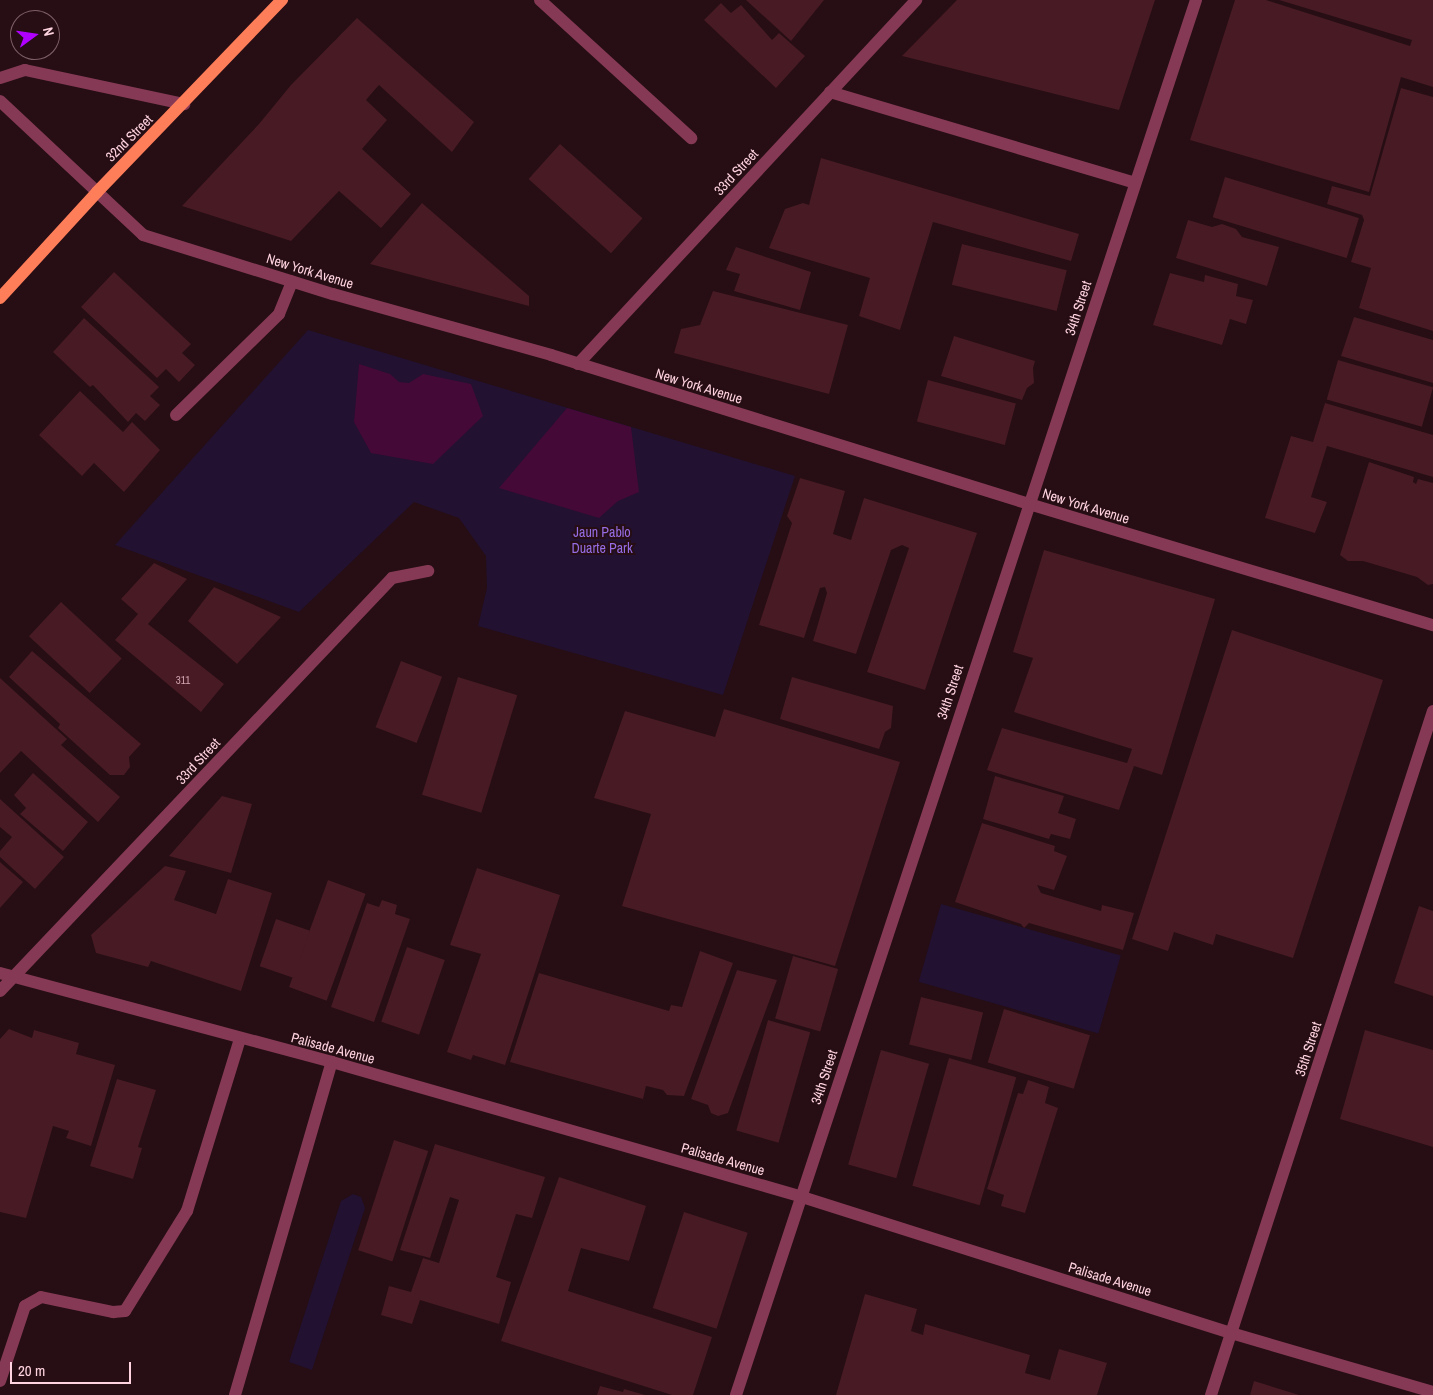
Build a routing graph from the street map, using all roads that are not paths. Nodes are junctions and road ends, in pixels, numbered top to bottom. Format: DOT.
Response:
graph roads {
  1 [pos="282,0"];
  2 [pos="540,0"];
  3 [pos="916,0"];
  4 [pos="1196,0"];
  5 [pos="0,78"];
  6 [pos="830,92"];
  7 [pos="0,101"];
  8 [pos="184,104"];
  9 [pos="691,138"];
  10 [pos="1135,183"];
  11 [pos="97,192"];
  12 [pos="292,282"];
  13 [pos="0,298"];
  14 [pos="578,364"];
  15 [pos="176,415"];
  16 [pos="1029,504"];
  17 [pos="428,571"];
  18 [pos="1433,625"];
  19 [pos="1433,712"];
  20 [pos="0,972"];
  21 [pos="14,976"];
  22 [pos="0,991"];
  23 [pos="240,1040"];
  24 [pos="332,1062"];
  25 [pos="799,1196"];
  26 [pos="1231,1333"];
  27 [pos="0,1380"];
  28 [pos="1433,1392"];
  29 [pos="235,1395"];
  30 [pos="736,1395"];
  31 [pos="1211,1395"];
  1 -- 8 [label="main road, 32nd Street"];
  2 -- 9 [label="street"];
  3 -- 6 [label="street, 33rd Street"];
  4 -- 10 [label="street, 34th Street"];
  5 -- 8 [label="street"];
  6 -- 10 [label="street"];
  6 -- 14 [label="street, 33rd Street"];
  7 -- 11 [label="street, New York Avenue"];
  8 -- 11 [label="main road, 32nd Street"];
  10 -- 16 [label="street, 34th Street"];
  11 -- 12 [label="street, New York Avenue"];
  11 -- 13 [label="main road, 32nd Street"];
  12 -- 14 [label="street, New York Avenue"];
  12 -- 15 [label="street"];
  14 -- 16 [label="street, New York Avenue"];
  16 -- 18 [label="street, New York Avenue"];
  16 -- 25 [label="street, 34th Street"];
  17 -- 21 [label="street, 33rd Street"];
  19 -- 26 [label="street, 35th Street"];
  20 -- 21 [label="street, Palisade Avenue"];
  21 -- 22 [label="street, 33rd Street"];
  21 -- 23 [label="street, Palisade Avenue"];
  23 -- 24 [label="street, Palisade Avenue"];
  23 -- 27 [label="street"];
  24 -- 25 [label="street, Palisade Avenue"];
  24 -- 29 [label="street"];
  25 -- 26 [label="street, Palisade Avenue"];
  25 -- 30 [label="street, 34th Street"];
  26 -- 28 [label="street, Palisade Avenue"];
  26 -- 31 [label="street, 35th Street"];
}
